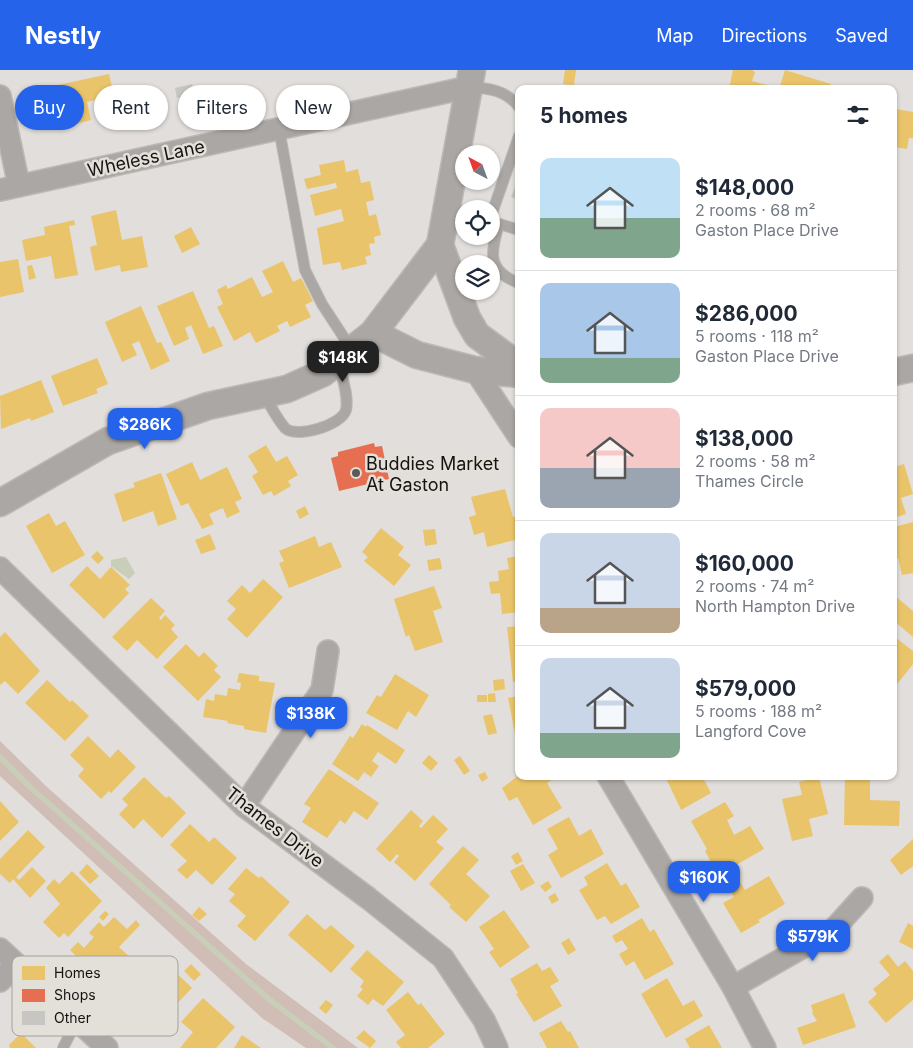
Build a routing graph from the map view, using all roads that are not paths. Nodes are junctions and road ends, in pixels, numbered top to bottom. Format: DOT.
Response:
graph roads {
  1 [pos="471,79"];
  2 [pos="0,96"];
  3 [pos="515,103"];
  4 [pos="350,111"];
  5 [pos="276,130"];
  6 [pos="279,130"];
  7 [pos="515,147"];
  8 [pos="10,188"];
  9 [pos="497,200"];
  10 [pos="500,224"];
  11 [pos="515,229"];
  12 [pos="440,245"];
  13 [pos="493,245"];
  14 [pos="515,281"];
  15 [pos="372,333"];
  16 [pos="345,355"];
  17 [pos="515,363"];
  18 [pos="913,368"];
  19 [pos="475,370"];
  20 [pos="897,371"];
  21 [pos="515,374"];
  22 [pos="263,394"];
  23 [pos="515,431"];
  24 [pos="0,503"];
  25 [pos="0,568"];
  26 [pos="328,651"];
  27 [pos="610,780"];
  28 [pos="244,806"];
  29 [pos="862,898"];
  30 [pos="0,949"];
  31 [pos="12,960"];
  32 [pos="12,968"];
  33 [pos="0,981"];
  34 [pos="733,987"];
  35 [pos="69,1036"];
  36 [pos="94,1036"];
  37 [pos="63,1048"];
  38 [pos="107,1048"];
  39 [pos="497,1048"];
  40 [pos="765,1048"];
  1 -- 3 [label="lane"];
  1 -- 4 [label="street, Wheless Lane"];
  1 -- 12 [label="street"];
  2 -- 8 [label="street"];
  5 -- 8 [label="street, Wheless Lane"];
  6 -- 16 [label="lane"];
  7 -- 9 [label="lane"];
  10 -- 11 [label="lane"];
  12 -- 15 [label="street"];
  12 -- 17 [label="street"];
  13 -- 14 [label="lane"];
  15 -- 16 [label="street"];
  15 -- 19 [label="street"];
  16 -- 22 [label="street"];
  16 -- 22 [label="lane"];
  18 -- 20 [label="street"];
  19 -- 21 [label="street"];
  19 -- 23 [label="street"];
  22 -- 24 [label="street"];
  25 -- 28 [label="street, Thames Drive"];
  26 -- 28 [label="street"];
  27 -- 34 [label="street"];
  28 -- 39 [label="street, Thames Drive"];
  29 -- 34 [label="street"];
  30 -- 31 [label="street"];
  32 -- 33 [label="street"];
  34 -- 40 [label="street"];
  35 -- 37 [label="lane"];
  36 -- 38 [label="street"];
}
